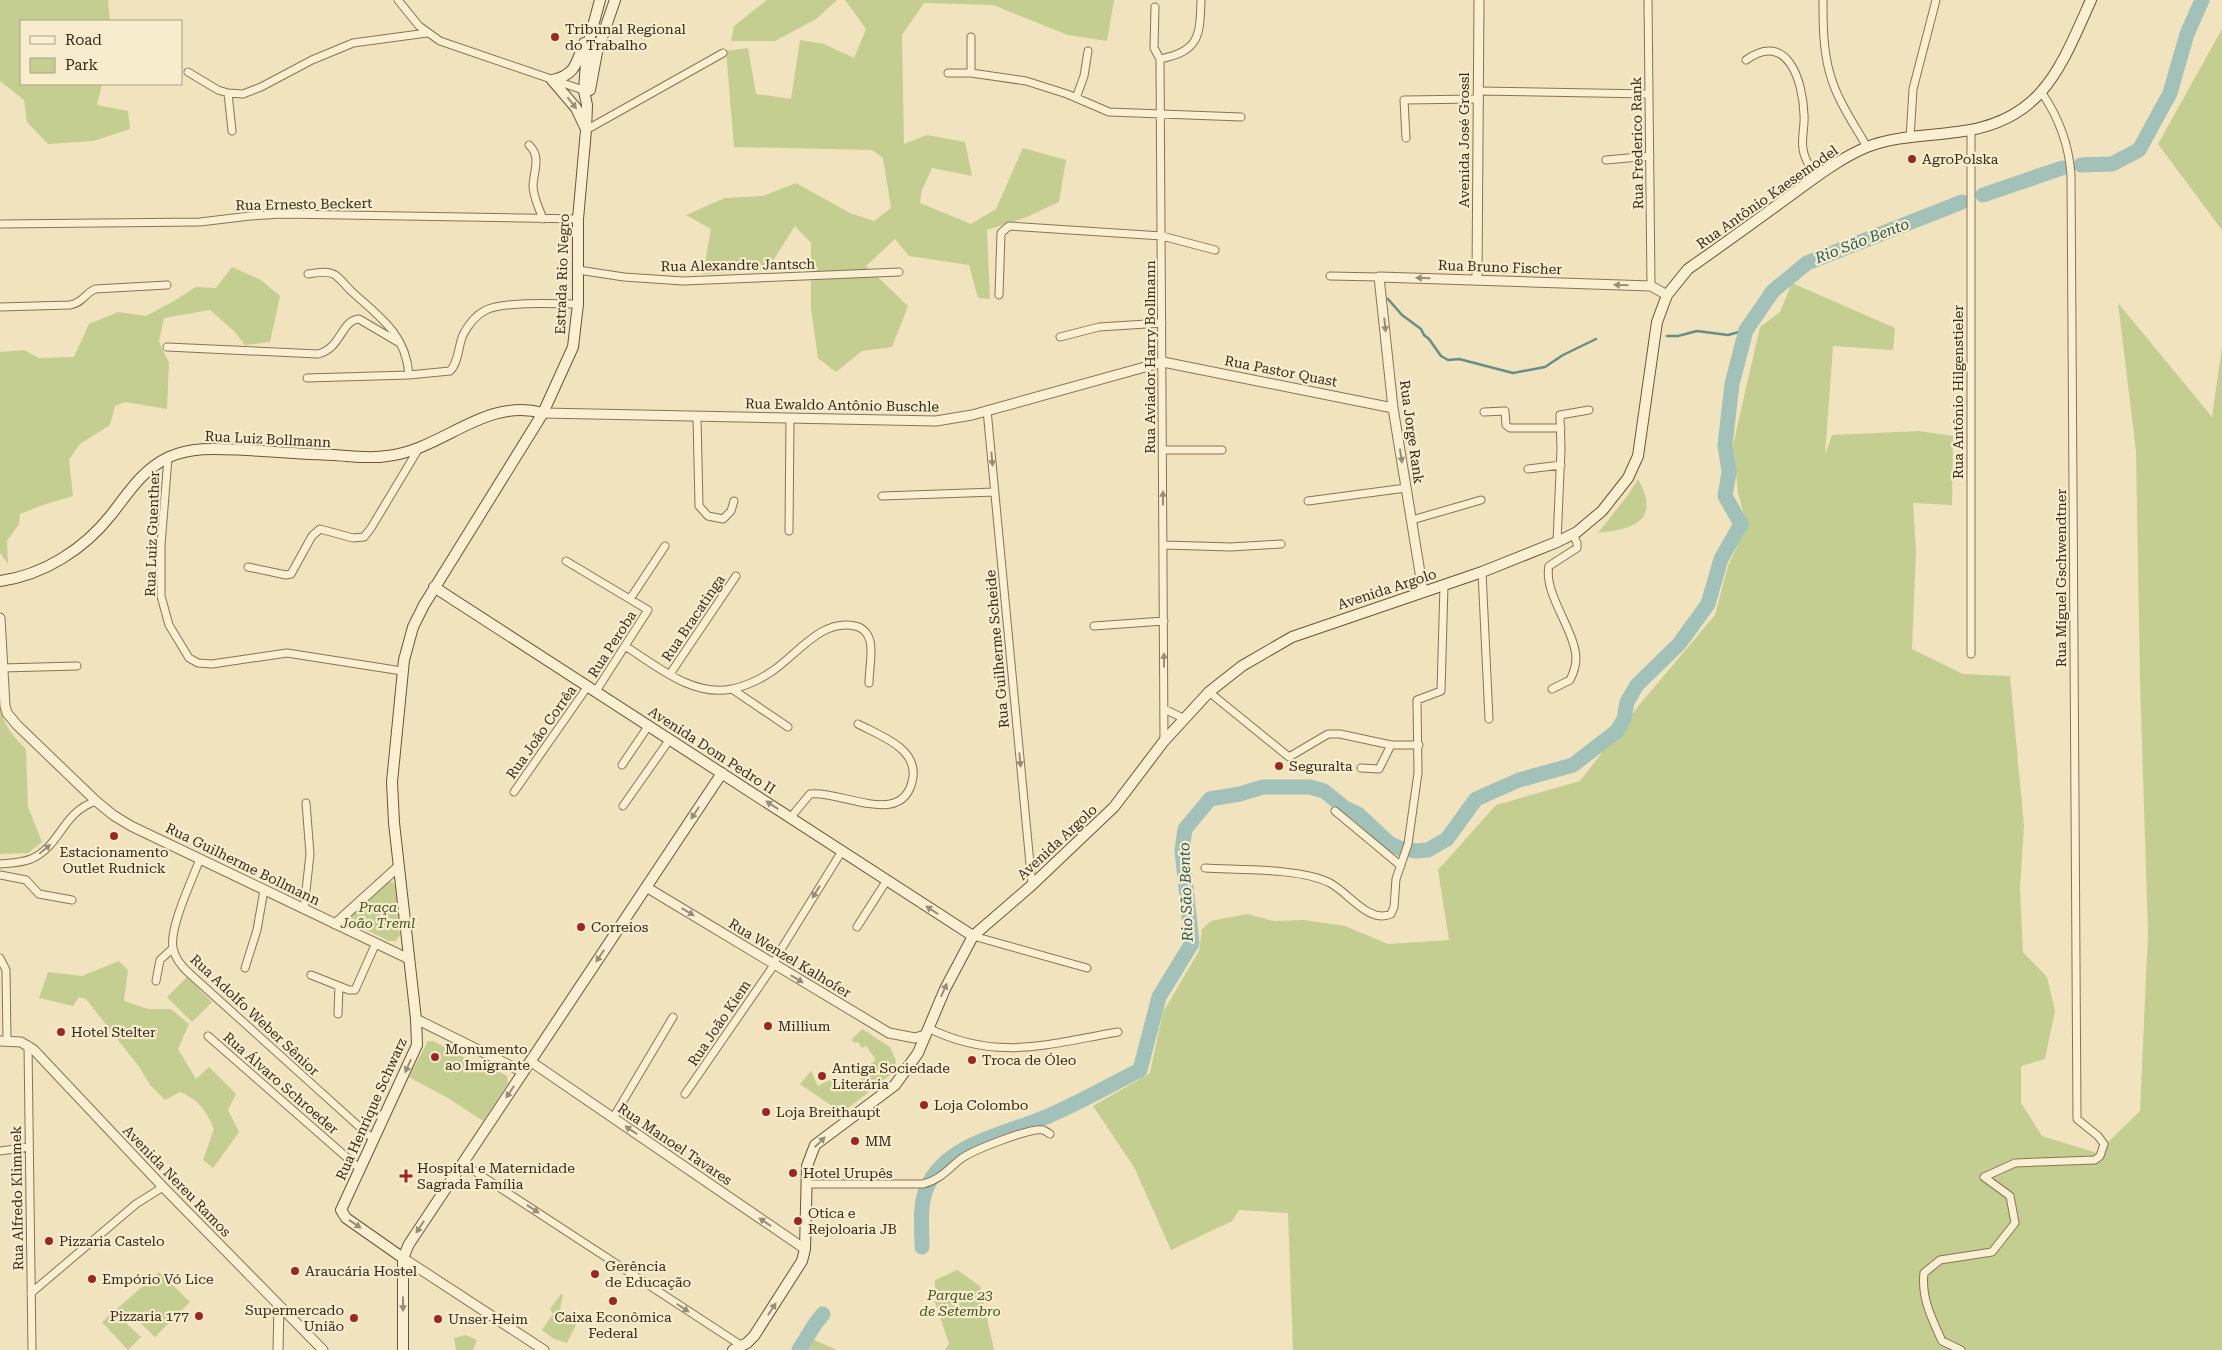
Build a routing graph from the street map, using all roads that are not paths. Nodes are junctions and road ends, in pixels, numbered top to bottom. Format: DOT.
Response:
graph roads {
  1 [pos="398,0"];
  2 [pos="600,0"];
  3 [pos="615,0"];
  4 [pos="1201,0"];
  5 [pos="1479,0"];
  6 [pos="1648,0"];
  7 [pos="1823,0"];
  8 [pos="1936,0"];
  9 [pos="2091,0"];
  10 [pos="1155,7"];
  11 [pos="592,22"];
  12 [pos="426,33"];
  13 [pos="972,38"];
  14 [pos="1088,51"];
  15 [pos="723,53"];
  16 [pos="1160,58"];
  17 [pos="1746,60"];
  18 [pos="188,72"];
  19 [pos="972,73"];
  20 [pos="948,74"];
  21 [pos="552,80"];
  22 [pos="587,92"];
  23 [pos="228,93"];
  24 [pos="2042,93"];
  25 [pos="1649,94"];
  26 [pos="1478,95"];
  27 [pos="1076,98"];
  28 [pos="1160,114"];
  29 [pos="1241,117"];
  30 [pos="586,130"];
  31 [pos="1971,130"];
  32 [pos="232,131"];
  33 [pos="1406,138"];
  34 [pos="1910,138"];
  35 [pos="529,144"];
  36 [pos="1867,148"];
  37 [pos="1650,156"];
  38 [pos="1606,160"];
  39 [pos="1816,178"];
  40 [pos="543,219"];
  41 [pos="578,219"];
  42 [pos="0,224"];
  43 [pos="1162,236"];
  44 [pos="1215,250"];
  45 [pos="578,270"];
  46 [pos="899,272"];
  47 [pos="308,274"];
  48 [pos="1330,276"];
  49 [pos="1379,277"];
  50 [pos="1477,279"];
  51 [pos="167,285"];
  52 [pos="1651,286"];
  53 [pos="998,295"];
  54 [pos="1667,295"];
  55 [pos="578,304"];
  56 [pos="0,307"];
  57 [pos="1162,323"];
  58 [pos="1060,337"];
  59 [pos="402,344"];
  60 [pos="167,347"];
  61 [pos="1163,362"];
  62 [pos="409,375"];
  63 [pos="307,378"];
  64 [pos="1393,408"];
  65 [pos="988,410"];
  66 [pos="1589,410"];
  67 [pos="1484,412"];
  68 [pos="543,413"];
  69 [pos="697,417"];
  70 [pos="790,419"];
  71 [pos="1561,428"];
  72 [pos="419,447"];
  73 [pos="1163,450"];
  74 [pos="1222,450"];
  75 [pos="168,458"];
  76 [pos="1561,465"];
  77 [pos="1528,469"];
  78 [pos="1406,488"];
  79 [pos="995,492"];
  80 [pos="882,496"];
  81 [pos="1481,500"];
  82 [pos="734,501"];
  83 [pos="1308,501"];
  84 [pos="1412,520"];
  85 [pos="788,531"];
  86 [pos="1574,533"];
  87 [pos="1557,542"];
  88 [pos="1281,544"];
  89 [pos="1164,545"];
  90 [pos="665,546"];
  91 [pos="566,561"];
  92 [pos="248,567"];
  93 [pos="1482,572"];
  94 [pos="736,576"];
  95 [pos="0,580"];
  96 [pos="1444,584"];
  97 [pos="434,587"];
  98 [pos="1423,591"];
  99 [pos="630,599"];
  100 [pos="0,618"];
  101 [pos="1164,621"];
  102 [pos="1094,626"];
  103 [pos="625,646"];
  104 [pos="1971,654"];
  105 [pos="76,666"];
  106 [pos="2,668"];
  107 [pos="402,671"];
  108 [pos="670,674"];
  109 [pos="869,683"];
  110 [pos="592,689"];
  111 [pos="732,689"];
  112 [pos="1552,689"];
  113 [pos="1209,692"];
  114 [pos="1164,709"];
  115 [pos="1183,718"];
  116 [pos="1489,719"];
  117 [pos="858,724"];
  118 [pos="649,725"];
  119 [pos="788,727"];
  120 [pos="670,739"];
  121 [pos="1164,741"];
  122 [pos="1390,745"];
  123 [pos="1419,745"];
  124 [pos="622,765"];
  125 [pos="1361,768"];
  126 [pos="722,772"];
  127 [pos="514,792"];
  128 [pos="96,801"];
  129 [pos="306,803"];
  130 [pos="623,806"];
  131 [pos="1335,811"];
  132 [pos="791,818"];
  133 [pos="842,851"];
  134 [pos="200,858"];
  135 [pos="0,864"];
  136 [pos="399,866"];
  137 [pos="1401,866"];
  138 [pos="1205,868"];
  139 [pos="0,875"];
  140 [pos="886,880"];
  141 [pos="1032,885"];
  142 [pos="646,887"];
  143 [pos="264,890"];
  144 [pos="72,900"];
  145 [pos="304,909"];
  146 [pos="335,924"];
  147 [pos="857,927"];
  148 [pos="973,936"];
  149 [pos="376,943"];
  150 [pos="173,948"];
  151 [pos="0,958"];
  152 [pos="409,959"];
  153 [pos="774,965"];
  154 [pos="246,968"];
  155 [pos="1087,968"];
  156 [pos="311,975"];
  157 [pos="156,981"];
  158 [pos="339,986"];
  159 [pos="338,1014"];
  160 [pos="673,1017"];
  161 [pos="416,1019"];
  162 [pos="927,1032"];
  163 [pos="1118,1032"];
  164 [pos="208,1036"];
  165 [pos="4,1040"];
  166 [pos="28,1045"];
  167 [pos="530,1061"];
  168 [pos="523,1072"];
  169 [pos="685,1094"];
  170 [pos="613,1118"];
  171 [pos="1050,1134"];
  172 [pos="374,1140"];
  173 [pos="29,1147"];
  174 [pos="0,1151"];
  175 [pos="462,1163"];
  176 [pos="360,1170"];
  177 [pos="806,1184"];
  178 [pos="163,1186"];
  179 [pos="805,1249"];
  180 [pos="403,1258"];
  181 [pos="31,1293"];
  182 [pos="279,1305"];
  183 [pos="738,1348"];
  184 [pos="32,1350"];
  185 [pos="278,1350"];
  186 [pos="323,1350"];
  187 [pos="403,1350"];
  188 [pos="544,1350"];
  189 [pos="1961,1350"];
  1 -- 12 [label="street"];
  2 -- 11 [label="main road"];
  3 -- 22 [label="main road"];
  4 -- 16 [label="street"];
  5 -- 26 [label="street, Avenida José Grossl"];
  6 -- 25 [label="street, Rua Frederico Rank"];
  7 -- 36 [label="street"];
  8 -- 34 [label="street"];
  9 -- 24 [label="main road, Rua Antônio Kaesemodel"];
  10 -- 16 [label="street, Rua Aviador Harry Bollmann"];
  11 -- 21 [label="main road"];
  11 -- 22 [label="main road"];
  12 -- 21 [label="street"];
  12 -- 23 [label="street"];
  13 -- 19 [label="street"];
  14 -- 27 [label="street"];
  15 -- 30 [label="street"];
  16 -- 28 [label="street, Rua Aviador Harry Bollmann"];
  17 -- 39 [label="street"];
  18 -- 23 [label="street"];
  19 -- 20 [label="street"];
  19 -- 27 [label="street"];
  21 -- 22 [label="street"];
  21 -- 30 [label="main road, one-way"];
  22 -- 30 [label="main road, Estrada Rio Negro"];
  23 -- 32 [label="street"];
  24 -- 31 [label="main road, Rua Antônio Kaesemodel"];
  24 -- 189 [label="street, Rua Miguel Gschwendtner"];
  25 -- 26 [label="street"];
  25 -- 37 [label="street, Rua Frederico Rank"];
  26 -- 33 [label="street"];
  26 -- 50 [label="street, Avenida José Grossl"];
  27 -- 28 [label="street"];
  28 -- 29 [label="street"];
  28 -- 43 [label="street, Rua Aviador Harry Bollmann"];
  30 -- 41 [label="main road, Estrada Rio Negro"];
  31 -- 34 [label="main road, Rua Antônio Kaesemodel"];
  31 -- 104 [label="street, Rua Antônio Hilgenstieler"];
  34 -- 36 [label="main road, Rua Antônio Kaesemodel"];
  35 -- 40 [label="street"];
  36 -- 39 [label="main road, Rua Antônio Kaesemodel"];
  37 -- 38 [label="street"];
  37 -- 52 [label="street, Rua Frederico Rank"];
  39 -- 54 [label="main road, Rua Antônio Kaesemodel"];
  40 -- 41 [label="street, Rua Ernesto Beckert"];
  40 -- 42 [label="street, Rua Ernesto Beckert"];
  41 -- 45 [label="main road, Estrada Rio Negro"];
  43 -- 44 [label="street"];
  43 -- 53 [label="street"];
  43 -- 57 [label="street, Rua Aviador Harry Bollmann"];
  45 -- 46 [label="street, Rua Alexandre Jantsch"];
  45 -- 55 [label="main road, Estrada Rio Negro"];
  47 -- 59 [label="street"];
  48 -- 49 [label="street, Rua Bruno Fischer"];
  50 -- 49 [label="street, Rua Bruno Fischer, one-way"];
  49 -- 64 [label="street, Rua Jorge Rank, one-way"];
  52 -- 50 [label="street, Rua Bruno Fischer, one-way"];
  51 -- 56 [label="street"];
  52 -- 54 [label="street, Rua Bruno Fischer"];
  54 -- 86 [label="main road, Rua Antônio Kaesemodel"];
  55 -- 62 [label="street"];
  55 -- 68 [label="main road, Estrada Rio Negro"];
  57 -- 58 [label="street"];
  57 -- 61 [label="street, Rua Aviador Harry Bollmann"];
  59 -- 60 [label="street"];
  59 -- 62 [label="street"];
  61 -- 64 [label="street, Rua Pastor Quast"];
  61 -- 65 [label="street, Rua Ewaldo Antônio Buschle"];
  61 -- 73 [label="street, Rua Aviador Harry Bollmann"];
  62 -- 63 [label="street"];
  64 -- 78 [label="street, Rua Jorge Rank, one-way"];
  65 -- 70 [label="street, Rua Ewaldo Antônio Buschle"];
  65 -- 79 [label="street, Rua Guilherme Scheide, one-way"];
  66 -- 71 [label="street"];
  67 -- 71 [label="street"];
  68 -- 69 [label="street, Rua Ewaldo Antônio Buschle"];
  68 -- 72 [label="main road, Rua Luiz Bollmann"];
  68 -- 97 [label="main road, Estrada Rio Negro"];
  69 -- 70 [label="street, Rua Ewaldo Antônio Buschle"];
  69 -- 82 [label="street"];
  70 -- 85 [label="street"];
  71 -- 76 [label="street"];
  72 -- 75 [label="main road, Rua Luiz Bollmann"];
  72 -- 92 [label="street"];
  73 -- 74 [label="street"];
  89 -- 73 [label="street, Rua Aviador Harry Bollmann, one-way"];
  75 -- 95 [label="main road, Rua Luiz Bollmann"];
  75 -- 107 [label="street, Rua Luiz Guenther"];
  76 -- 77 [label="street"];
  76 -- 87 [label="street"];
  78 -- 83 [label="street"];
  78 -- 84 [label="street, Rua Jorge Rank"];
  79 -- 80 [label="street"];
  79 -- 141 [label="street, Rua Guilherme Scheide, one-way"];
  81 -- 84 [label="street"];
  84 -- 98 [label="street, Rua Jorge Rank"];
  86 -- 87 [label="main road, Avenida Argolo"];
  86 -- 112 [label="street"];
  87 -- 93 [label="main road, Avenida Argolo"];
  88 -- 89 [label="street"];
  89 -- 101 [label="street, Rua Aviador Harry Bollmann"];
  90 -- 99 [label="street"];
  91 -- 99 [label="street"];
  93 -- 96 [label="main road, Avenida Argolo"];
  93 -- 116 [label="street"];
  94 -- 108 [label="street, Rua Bracatinga"];
  96 -- 98 [label="main road, Avenida Argolo"];
  96 -- 123 [label="street"];
  97 -- 107 [label="main road, Rua Henrique Schwarz"];
  97 -- 110 [label="main road, Avenida Dom Pedro II"];
  98 -- 113 [label="main road, Avenida Argolo"];
  99 -- 103 [label="street, Rua Peroba"];
  100 -- 106 [label="street, Rua Guilherme Bollmann"];
  101 -- 102 [label="street"];
  114 -- 101 [label="street, Rua Aviador Harry Bollmann, one-way"];
  103 -- 108 [label="street"];
  103 -- 110 [label="street, Rua Peroba"];
  105 -- 106 [label="street"];
  106 -- 128 [label="street, Rua Guilherme Bollmann"];
  107 -- 136 [label="main road, Rua Henrique Schwarz"];
  108 -- 111 [label="street"];
  109 -- 111 [label="street"];
  110 -- 118 [label="main road, Avenida Dom Pedro II"];
  110 -- 127 [label="street, Rua João Corrêa"];
  111 -- 119 [label="street"];
  113 -- 115 [label="main road, Avenida Argolo"];
  113 -- 122 [label="street"];
  114 -- 115 [label="street"];
  114 -- 121 [label="street, Rua Aviador Harry Bollmann"];
  115 -- 121 [label="main road, Avenida Argolo"];
  117 -- 132 [label="street"];
  118 -- 120 [label="main road, Avenida Dom Pedro II"];
  118 -- 124 [label="street"];
  120 -- 126 [label="main road, Avenida Dom Pedro II"];
  120 -- 130 [label="street"];
  121 -- 141 [label="main road, Avenida Argolo"];
  122 -- 123 [label="street"];
  122 -- 125 [label="street"];
  123 -- 137 [label="street"];
  132 -- 126 [label="main road, Avenida Dom Pedro II, one-way"];
  126 -- 142 [label="main road, one-way"];
  128 -- 134 [label="street, Rua Guilherme Bollmann"];
  135 -- 128 [label="street, one-way"];
  129 -- 145 [label="street"];
  131 -- 137 [label="street"];
  132 -- 133 [label="main road, Avenida Dom Pedro II"];
  133 -- 140 [label="main road, Avenida Dom Pedro II"];
  133 -- 153 [label="street, Rua João Kiem, one-way"];
  134 -- 143 [label="street, Rua Guilherme Bollmann"];
  134 -- 150 [label="street, Rua Adolfo Weber Sênior"];
  136 -- 146 [label="street"];
  136 -- 152 [label="main road, Rua Henrique Schwarz"];
  137 -- 138 [label="street"];
  139 -- 144 [label="street"];
  140 -- 147 [label="street"];
  148 -- 140 [label="main road, Avenida Dom Pedro II, one-way"];
  141 -- 148 [label="main road, Avenida Argolo"];
  142 -- 153 [label="street, Rua Wenzel Kalhofer, one-way"];
  142 -- 167 [label="main road, one-way"];
  143 -- 145 [label="street, Rua Guilherme Bollmann"];
  143 -- 154 [label="street"];
  145 -- 146 [label="street, Rua Guilherme Bollmann"];
  146 -- 149 [label="street, Rua Guilherme Bollmann"];
  148 -- 155 [label="street"];
  162 -- 148 [label="main road, Avenida Argolo, one-way"];
  149 -- 152 [label="street, Rua Guilherme Bollmann"];
  149 -- 158 [label="street"];
  150 -- 157 [label="street"];
  150 -- 172 [label="street, Rua Adolfo Weber Sênior"];
  151 -- 165 [label="street"];
  152 -- 161 [label="main road, Rua Henrique Schwarz"];
  153 -- 162 [label="street, Rua Wenzel Kalhofer, one-way"];
  153 -- 169 [label="street, Rua João Kiem"];
  156 -- 158 [label="street"];
  158 -- 159 [label="street"];
  160 -- 170 [label="street"];
  161 -- 168 [label="street"];
  161 -- 172 [label="main road, Rua Henrique Schwarz, one-way"];
  162 -- 163 [label="street"];
  177 -- 162 [label="main road, Avenida Argolo, one-way"];
  164 -- 176 [label="street, Rua Álvaro Schroeder"];
  165 -- 166 [label="street"];
  166 -- 173 [label="street, Rua Alfredo Klimmek"];
  166 -- 178 [label="street, Avenida Nereu Ramos"];
  167 -- 168 [label="main road"];
  167 -- 170 [label="street, Rua Manoel Tavares"];
  168 -- 175 [label="main road, one-way"];
  179 -- 170 [label="street, Rua Manoel Tavares, one-way"];
  171 -- 177 [label="street"];
  172 -- 176 [label="main road, Rua Henrique Schwarz"];
  173 -- 174 [label="street"];
  173 -- 181 [label="street, Rua Alfredo Klimmek"];
  175 -- 180 [label="main road, one-way"];
  175 -- 183 [label="street, one-way"];
  176 -- 180 [label="main road, Rua Henrique Schwarz, one-way"];
  177 -- 179 [label="main road, Avenida Argolo"];
  178 -- 181 [label="street"];
  178 -- 182 [label="street, Avenida Nereu Ramos"];
  183 -- 179 [label="main road, Avenida Argolo, one-way"];
  180 -- 187 [label="main road, one-way"];
  180 -- 188 [label="street"];
  181 -- 184 [label="street, Rua Alfredo Klimmek"];
  182 -- 185 [label="street"];
  182 -- 186 [label="street, Avenida Nereu Ramos"];
}
